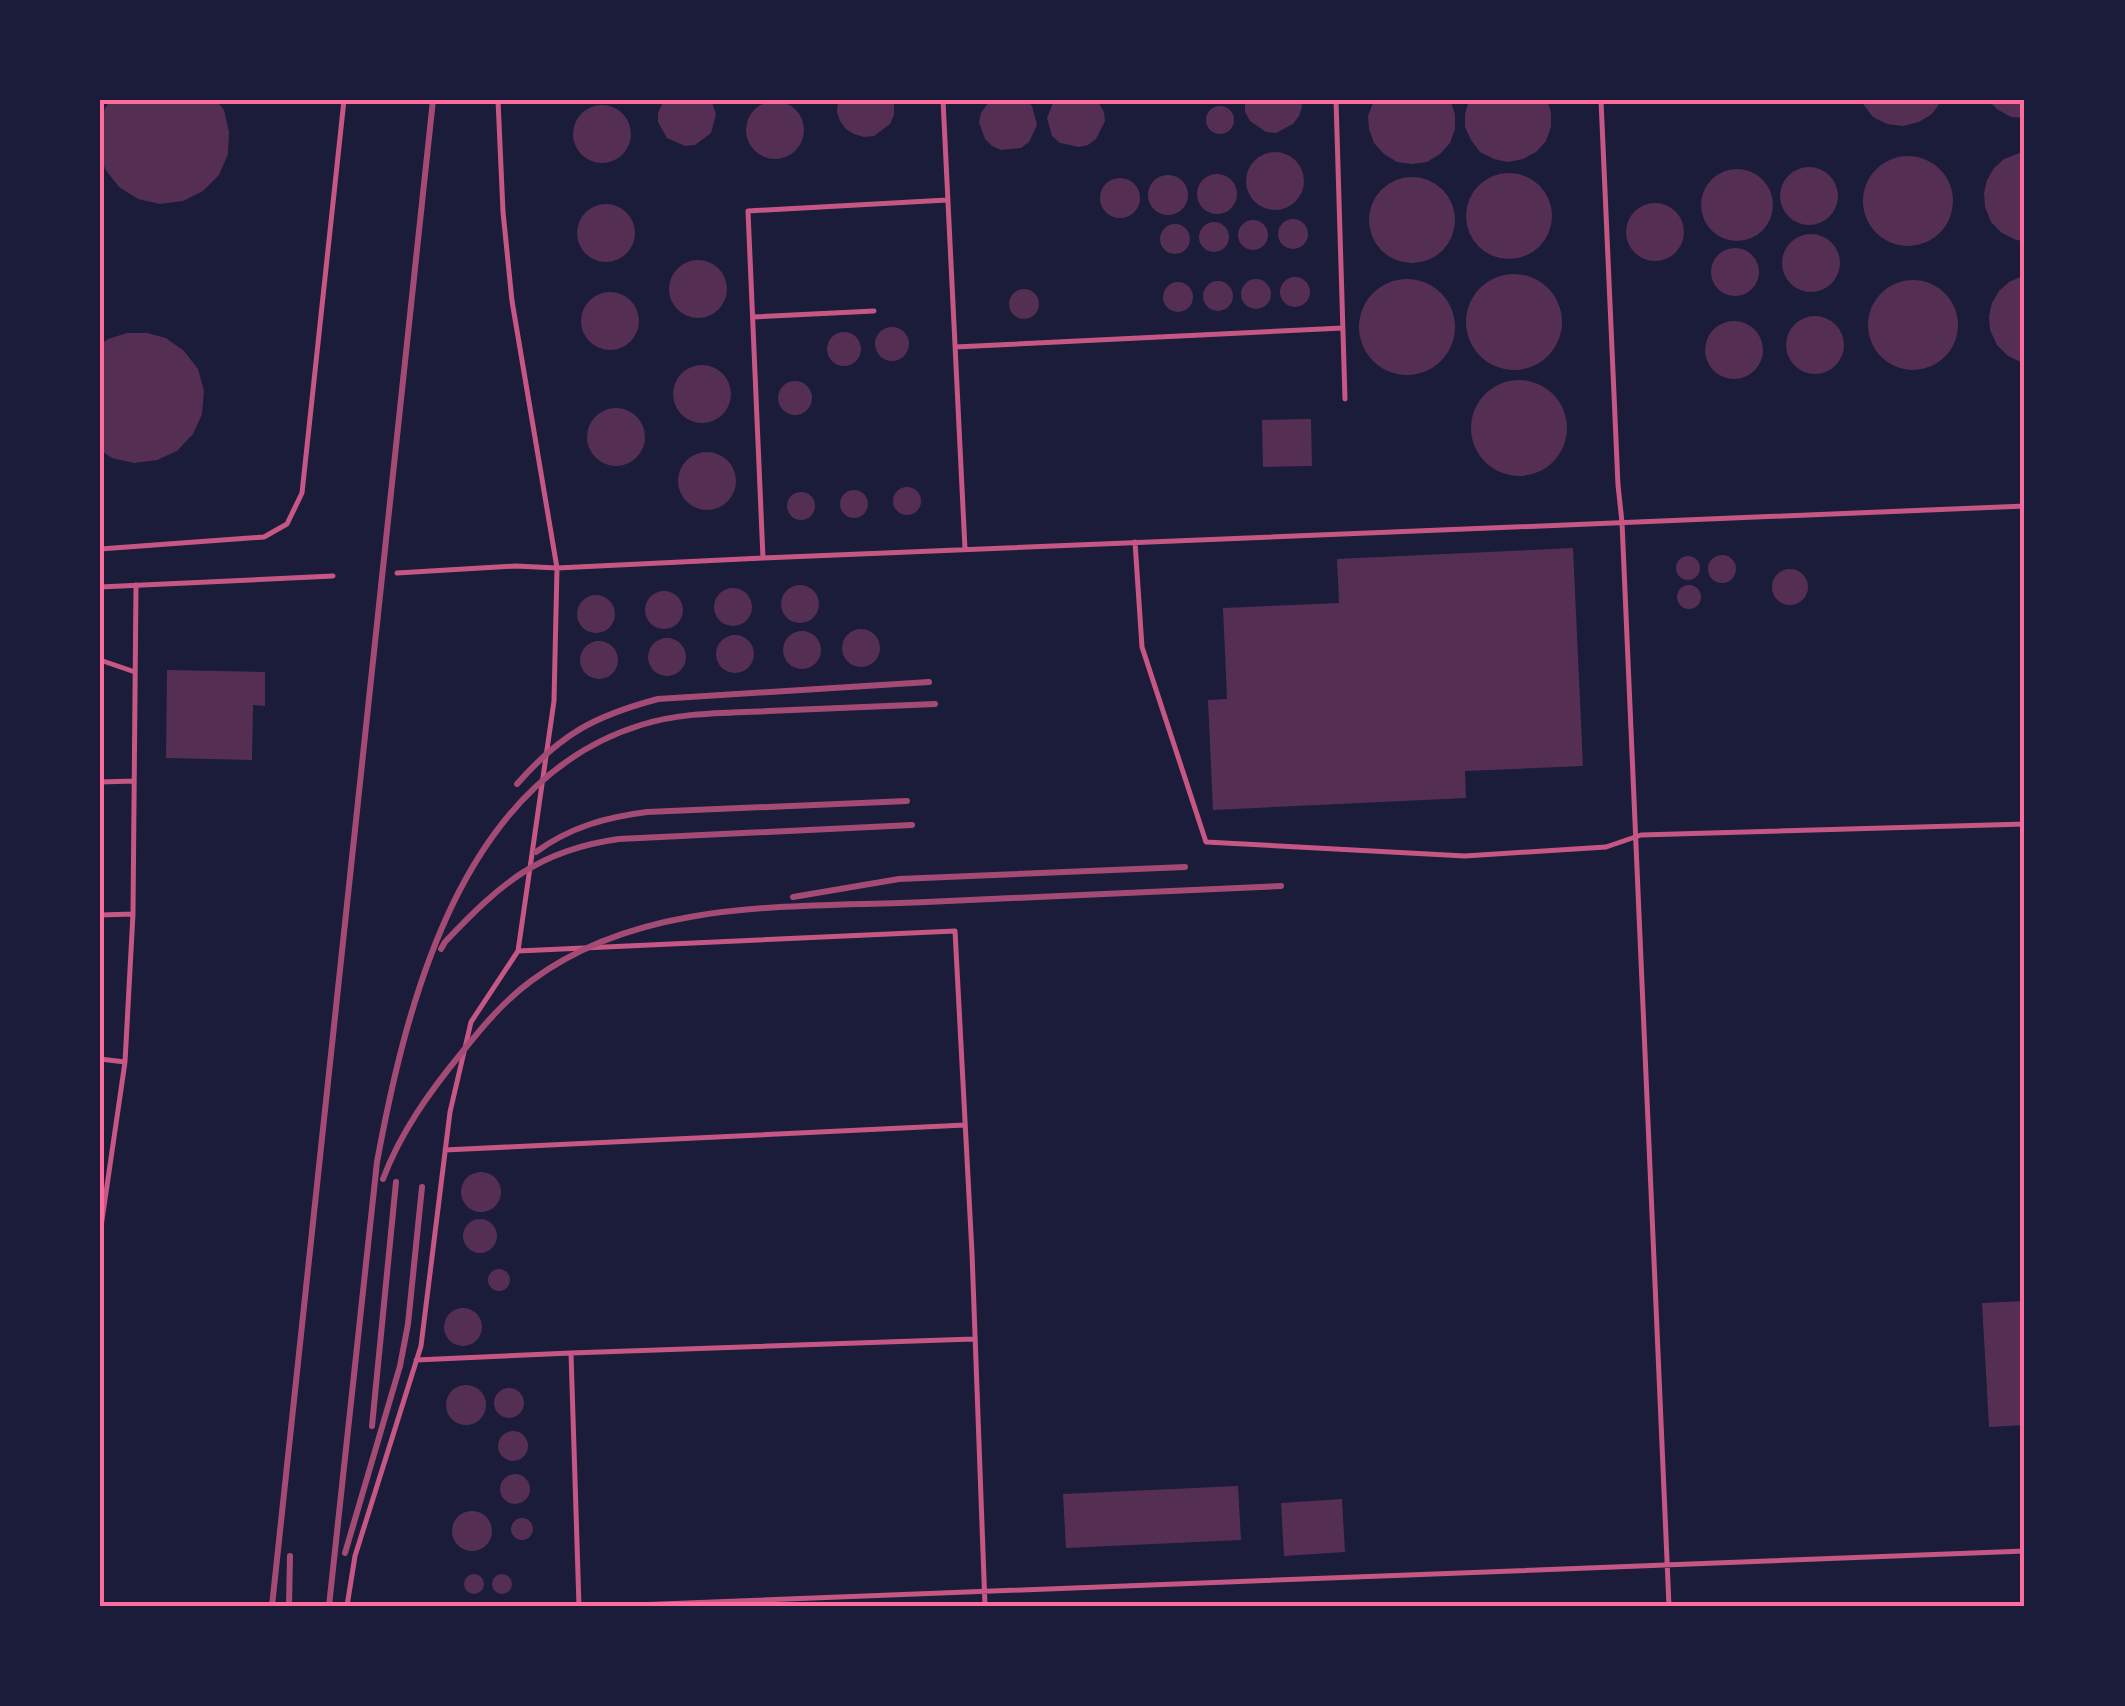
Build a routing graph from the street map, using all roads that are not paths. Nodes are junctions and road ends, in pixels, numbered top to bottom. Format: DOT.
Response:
graph roads {
  1 [pos="344,100"];
  2 [pos="498,100"];
  3 [pos="943,100"];
  4 [pos="1336,100"];
  5 [pos="1601,100"];
  6 [pos="947,200"];
  7 [pos="874,311"];
  8 [pos="753,317"];
  9 [pos="1343,328"];
  10 [pos="955,347"];
  11 [pos="1345,399"];
  12 [pos="2025,506"];
  13 [pos="1622,522"];
  14 [pos="1135,542"];
  15 [pos="100,549"];
  16 [pos="966,550"];
  17 [pos="763,558"];
  18 [pos="557,568"];
  19 [pos="397,573"];
  20 [pos="333,576"];
  21 [pos="136,586"];
  22 [pos="100,587"];
  23 [pos="100,660"];
  24 [pos="136,672"];
  25 [pos="134,781"];
  26 [pos="100,782"];
  27 [pos="2025,824"];
  28 [pos="1636,837"];
  29 [pos="133,914"];
  30 [pos="100,915"];
  31 [pos="518,951"];
  32 [pos="100,1059"];
  33 [pos="125,1062"];
  34 [pos="965,1125"];
  35 [pos="445,1150"];
  36 [pos="100,1234"];
  37 [pos="975,1339"];
  38 [pos="572,1353"];
  39 [pos="416,1360"];
  40 [pos="2025,1552"];
  41 [pos="1667,1566"];
  42 [pos="984,1592"];
  43 [pos="347,1606"];
  44 [pos="579,1606"];
  45 [pos="609,1606"];
  46 [pos="985,1606"];
  47 [pos="1669,1606"];
  1 -- 15 [label="lane"];
  2 -- 18 [label="lane"];
  3 -- 6 [label="lane"];
  4 -- 9 [label="lane"];
  5 -- 13 [label="lane"];
  6 -- 8 [label="lane"];
  6 -- 10 [label="lane"];
  7 -- 8 [label="lane"];
  8 -- 17 [label="lane"];
  9 -- 10 [label="lane"];
  9 -- 11 [label="lane"];
  10 -- 16 [label="lane"];
  12 -- 13 [label="lane"];
  13 -- 14 [label="lane"];
  13 -- 28 [label="lane"];
  14 -- 16 [label="lane"];
  14 -- 28 [label="lane"];
  16 -- 17 [label="lane"];
  17 -- 18 [label="lane"];
  18 -- 19 [label="lane"];
  18 -- 31 [label="lane"];
  20 -- 21 [label="lane"];
  21 -- 22 [label="lane"];
  21 -- 24 [label="lane"];
  23 -- 24 [label="lane"];
  24 -- 25 [label="lane"];
  25 -- 26 [label="lane"];
  25 -- 29 [label="lane"];
  27 -- 28 [label="lane"];
  28 -- 41 [label="lane"];
  29 -- 30 [label="lane"];
  29 -- 33 [label="lane"];
  31 -- 34 [label="lane"];
  31 -- 35 [label="lane"];
  32 -- 33 [label="lane"];
  33 -- 36 [label="lane"];
  34 -- 35 [label="lane"];
  34 -- 37 [label="lane"];
  35 -- 39 [label="lane"];
  37 -- 38 [label="lane"];
  37 -- 42 [label="lane"];
  38 -- 39 [label="lane"];
  38 -- 44 [label="lane"];
  39 -- 43 [label="lane"];
  40 -- 41 [label="lane"];
  41 -- 42 [label="lane"];
  41 -- 47 [label="lane"];
  42 -- 45 [label="lane"];
  42 -- 46 [label="lane"];
}
